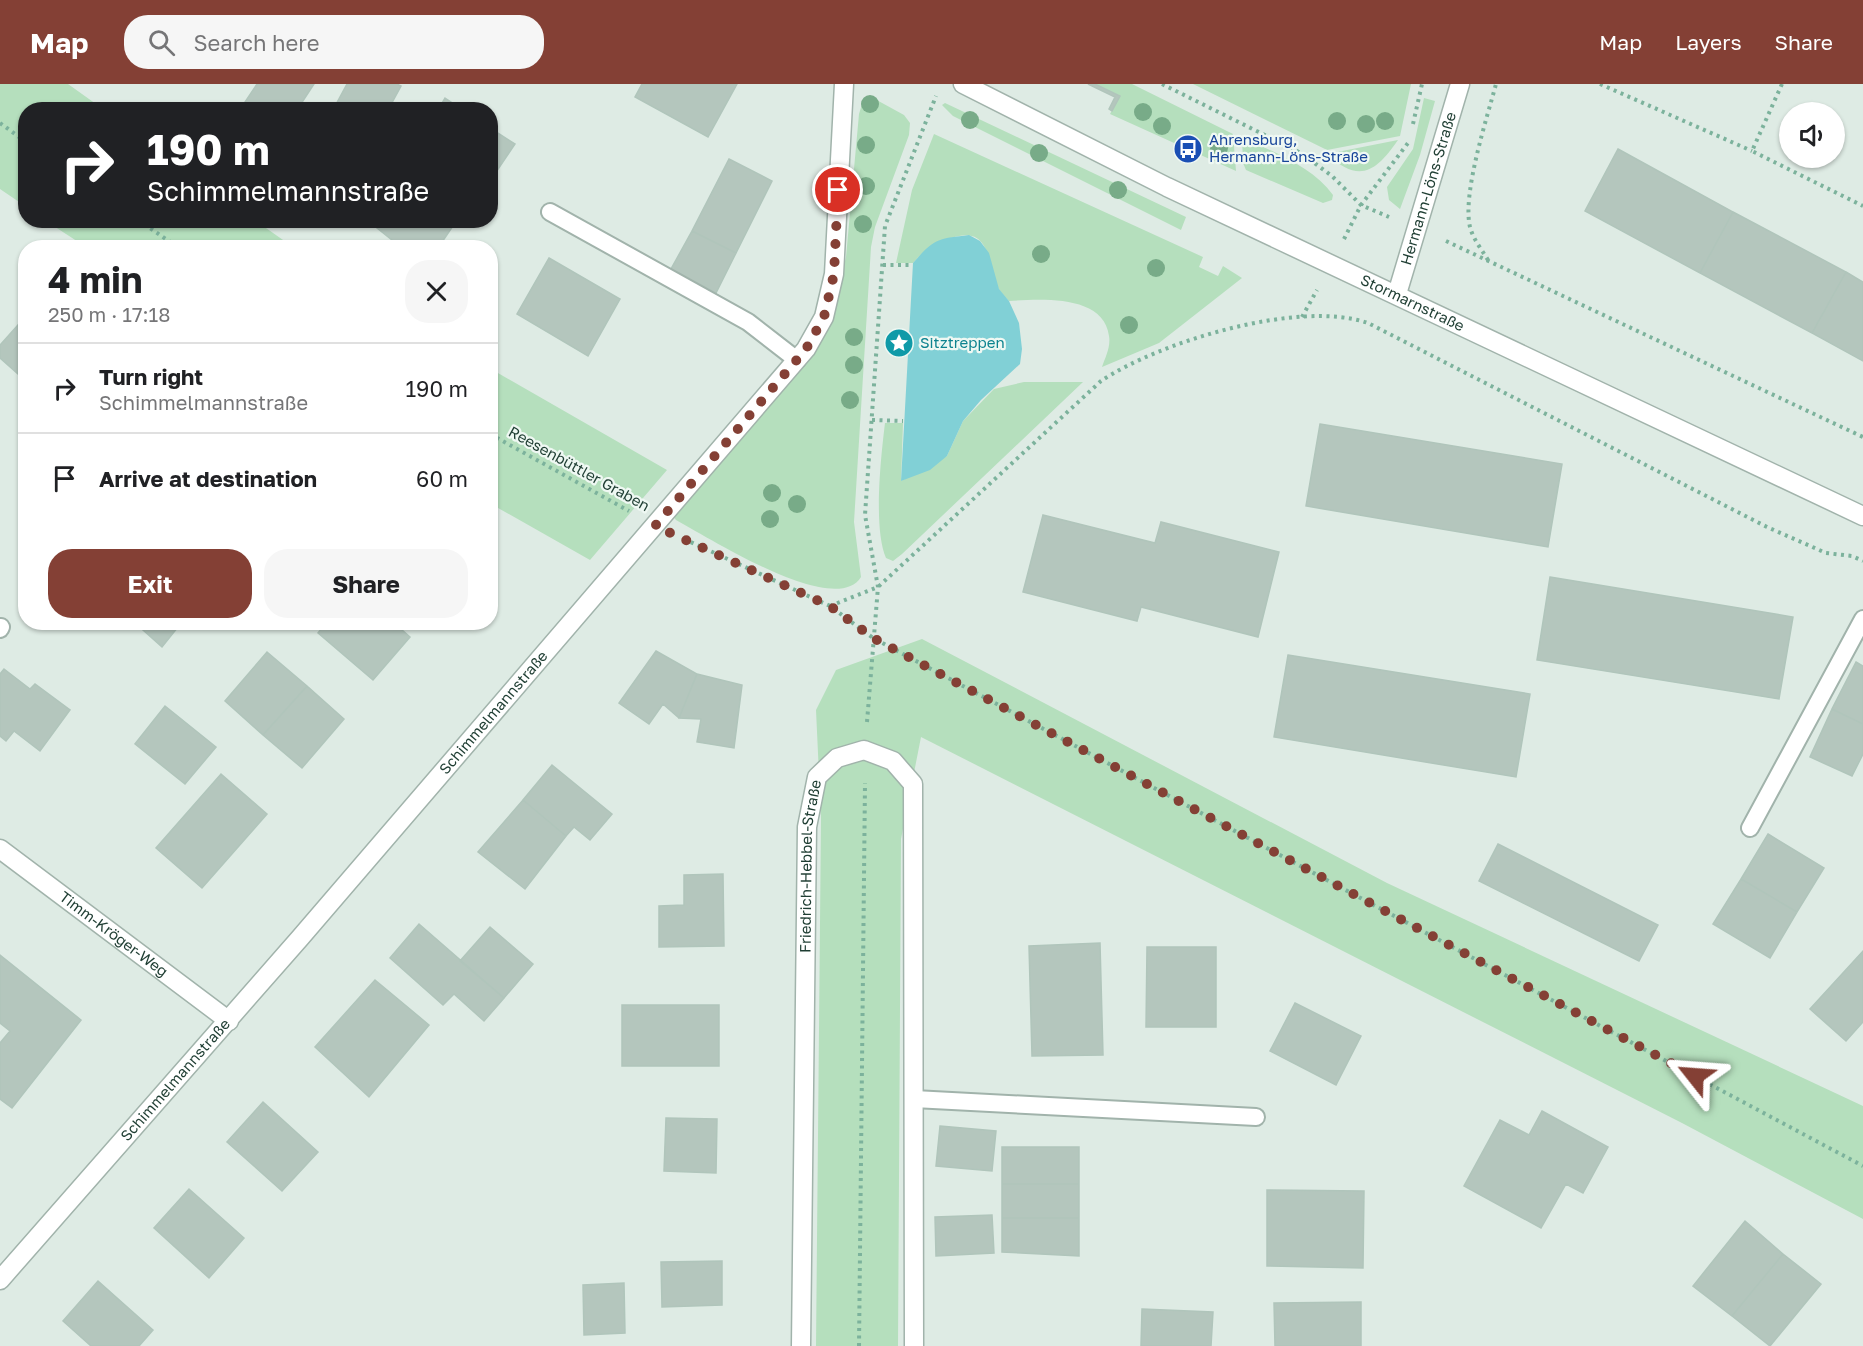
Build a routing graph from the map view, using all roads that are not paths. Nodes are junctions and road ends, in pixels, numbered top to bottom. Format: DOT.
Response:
graph roads {
  1 [pos="844,84"];
  2 [pos="963,84"];
  3 [pos="1460,84"];
  4 [pos="550,212"];
  5 [pos="1397,294"];
  6 [pos="796,360"];
  7 [pos="1863,516"];
  8 [pos="1863,619"];
  9 [pos="1750,828"];
  10 [pos="0,849"];
  11 [pos="229,1021"];
  12 [pos="914,1099"];
  13 [pos="1256,1117"];
  14 [pos="0,1280"];
  15 [pos="801,1346"];
  16 [pos="914,1346"];
  1 -- 6 [label="street, Schimmelmannstraße"];
  2 -- 5 [label="street, Stormarnstraße"];
  3 -- 5 [label="street, Hermann-Löns-Straße"];
  4 -- 6 [label="lane"];
  5 -- 7 [label="street, Stormarnstraße"];
  6 -- 11 [label="street, Schimmelmannstraße"];
  8 -- 9 [label="lane"];
  10 -- 11 [label="street, Timm-Kröger-Weg"];
  11 -- 14 [label="street, Schimmelmannstraße"];
  12 -- 13 [label="lane"];
  12 -- 15 [label="street, Friedrich-Hebbel-Straße"];
  12 -- 16 [label="street"];
}
